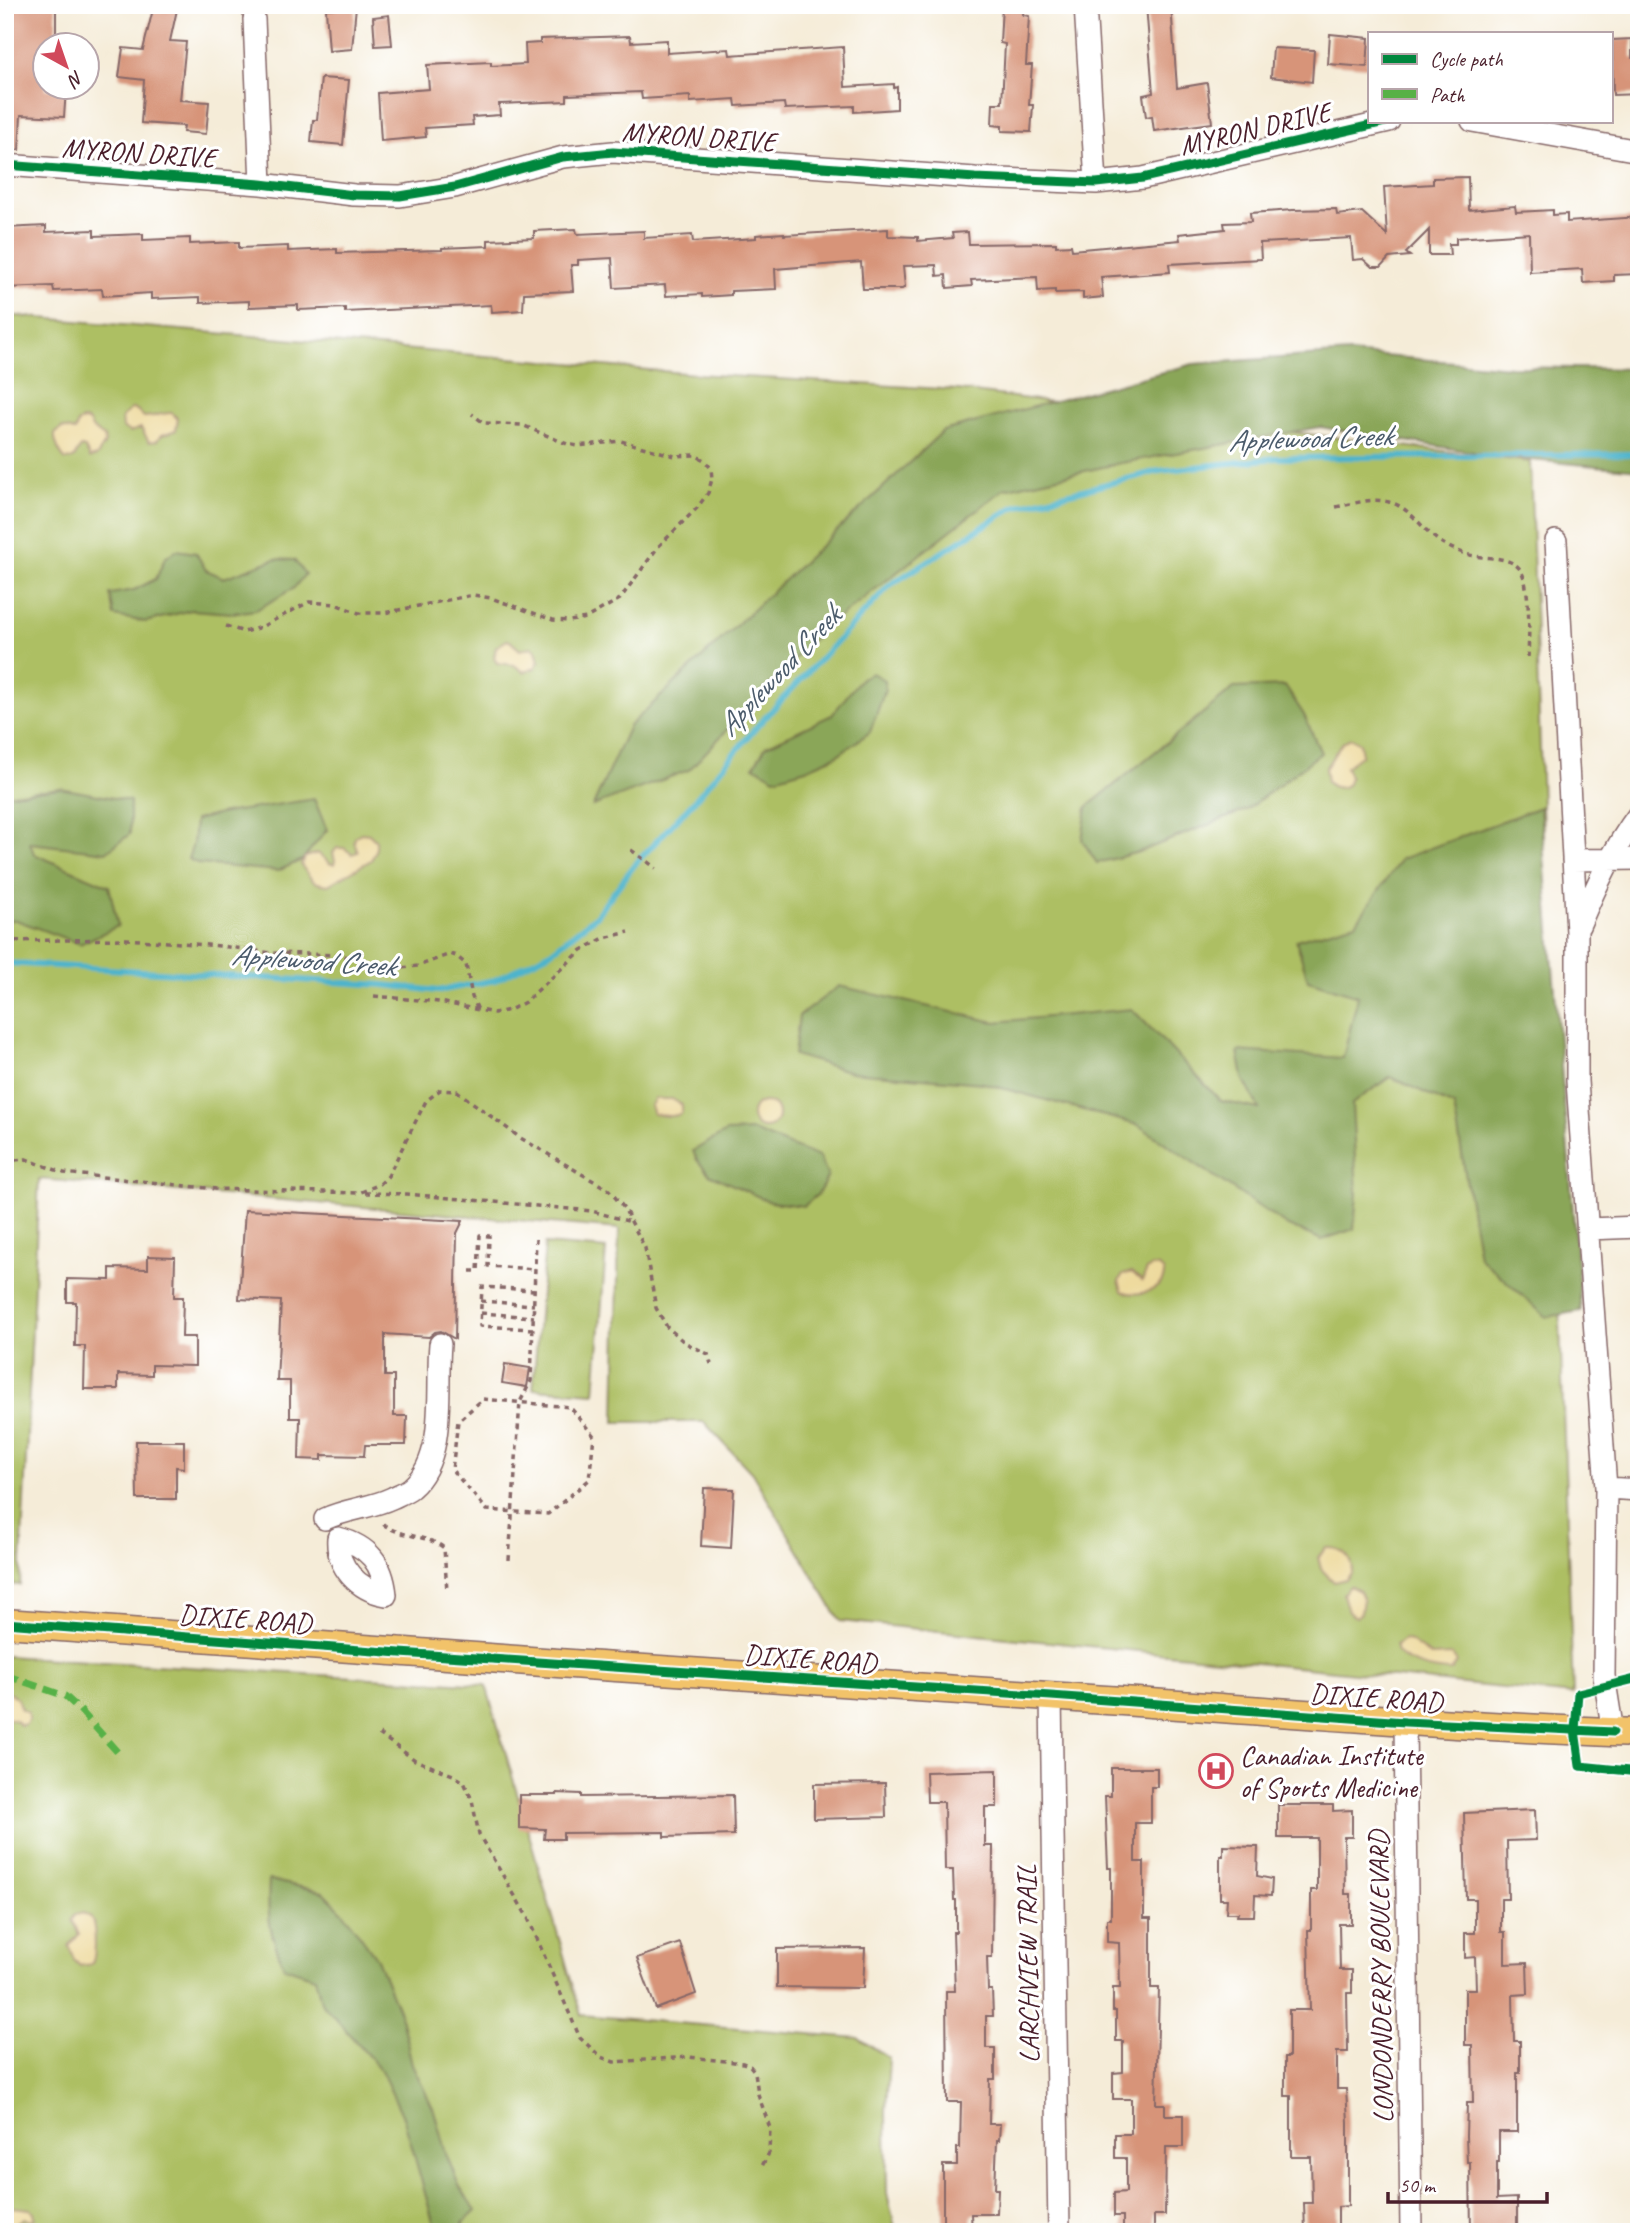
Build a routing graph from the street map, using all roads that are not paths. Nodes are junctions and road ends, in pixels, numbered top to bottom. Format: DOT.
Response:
graph roads {
  1 [pos="1085,5"];
  2 [pos="254,19"];
  3 [pos="1385,122"];
  4 [pos="1478,122"];
  5 [pos="1639,151"];
  6 [pos="5,165"];
  7 [pos="1096,183"];
  8 [pos="261,184"];
  9 [pos="1556,541"];
  10 [pos="1639,814"];
  11 [pos="1609,859"];
  12 [pos="1639,859"];
  13 [pos="1573,860"];
  14 [pos="1577,932"];
  15 [pos="1639,1227"];
  16 [pos="1588,1229"];
  17 [pos="440,1344"];
  18 [pos="1606,1488"];
  19 [pos="1639,1490"];
  20 [pos="325,1519"];
  21 [pos="5,1623"];
  22 [pos="1052,1696"];
  23 [pos="1405,1722"];
  24 [pos="1626,1732"];
  25 [pos="1059,2232"];
  26 [pos="1411,2232"];
  1 -- 7 [label="street"];
  2 -- 8 [label="street"];
  3 -- 7 [label="street, MYRON DRIVE"];
  4 -- 5 [label="street"];
  6 -- 8 [label="street, MYRON DRIVE"];
  7 -- 8 [label="street, MYRON DRIVE"];
  9 -- 13 [label="street"];
  10 -- 11 [label="street"];
  11 -- 12 [label="street"];
  11 -- 13 [label="street"];
  11 -- 14 [label="street"];
  13 -- 14 [label="street"];
  14 -- 16 [label="street"];
  15 -- 16 [label="street"];
  16 -- 18 [label="street"];
  17 -- 20 [label="street"];
  18 -- 19 [label="street"];
  18 -- 24 [label="street"];
  21 -- 22 [label="main road, DIXIE ROAD"];
  22 -- 23 [label="main road, DIXIE ROAD"];
  22 -- 25 [label="street, LARCHVIEW TRAIL"];
  23 -- 24 [label="main road, DIXIE ROAD"];
  23 -- 26 [label="street, LONDONDERRY BOULEVARD"];
}
